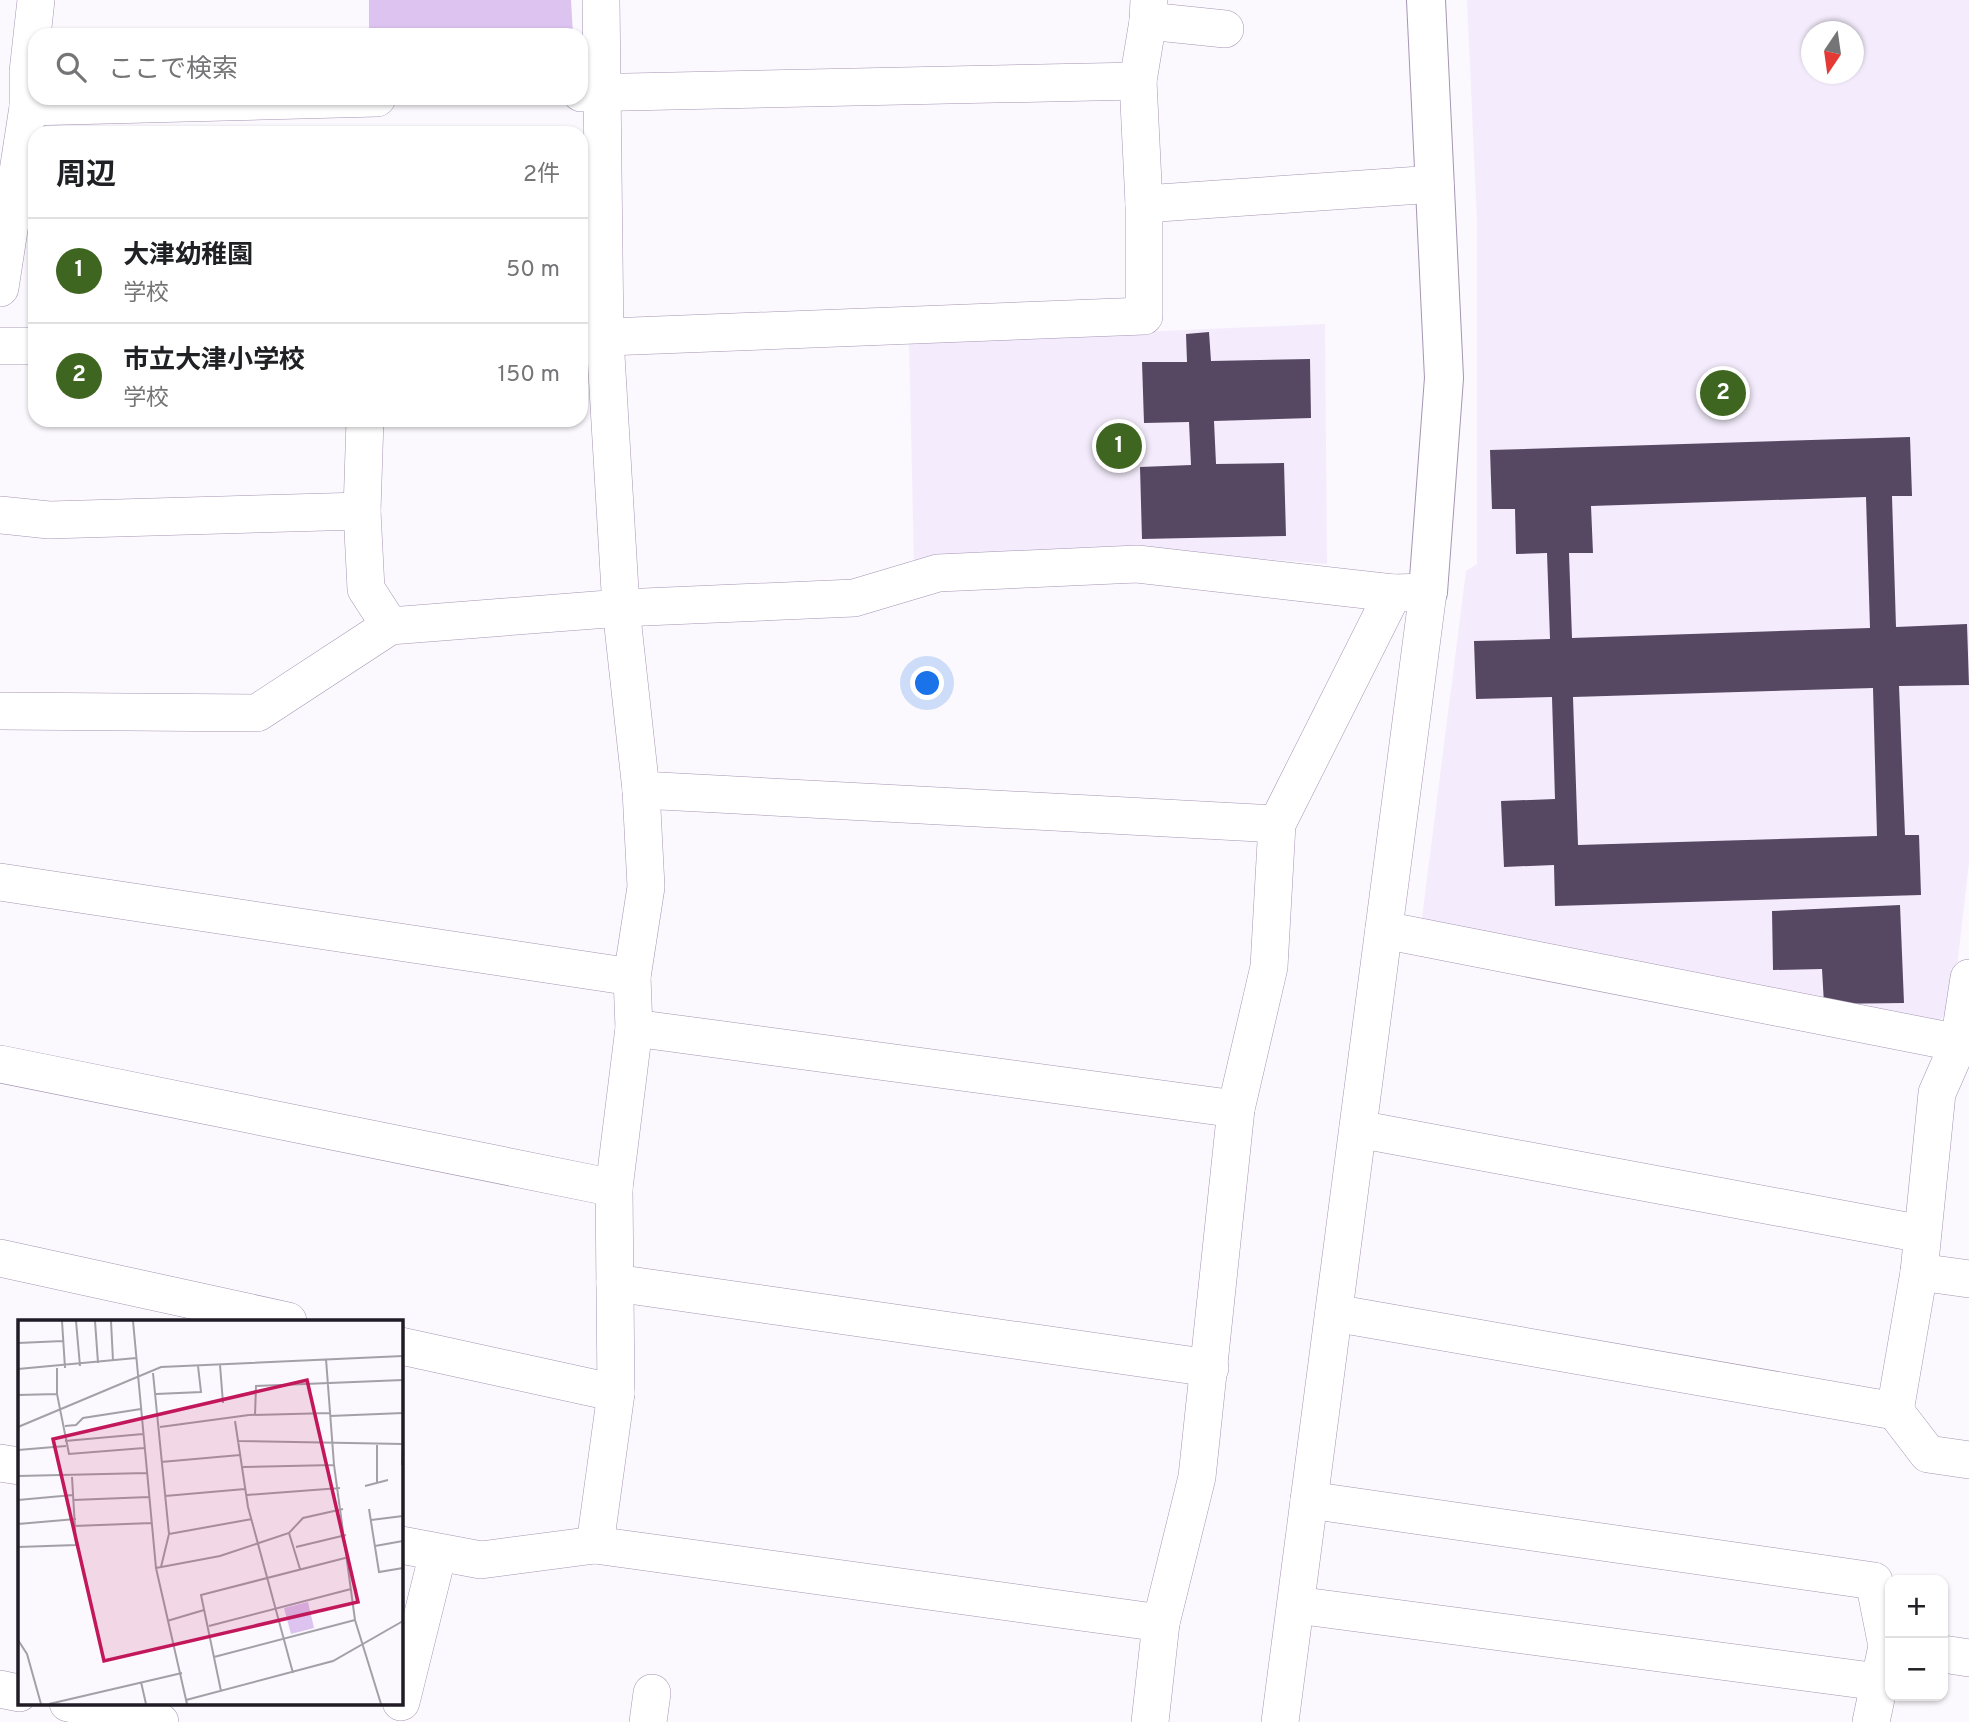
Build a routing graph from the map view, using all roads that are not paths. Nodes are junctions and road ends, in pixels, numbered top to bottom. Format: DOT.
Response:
graph roads {
  1 [pos="36,0"];
  2 [pos="601,0"];
  3 [pos="1426,0"];
  4 [pos="1149,11"];
  5 [pos="33,28"];
  6 [pos="1225,29"];
  7 [pos="1138,80"];
  8 [pos="592,92"];
  9 [pos="106,105"];
  10 [pos="28,107"];
  11 [pos="1435,184"];
  12 [pos="1144,204"];
  13 [pos="0,288"];
  14 [pos="593,338"];
  15 [pos="0,346"];
  16 [pos="28,346"];
  17 [pos="365,427"];
  18 [pos="362,511"];
  19 [pos="0,515"];
  20 [pos="1411,592"];
  21 [pos="621,608"];
  22 [pos="390,626"];
  23 [pos="0,711"];
  24 [pos="641,790"];
  25 [pos="1277,824"];
  26 [pos="0,882"];
  27 [pos="1384,930"];
  28 [pos="632,977"];
  29 [pos="1969,978"];
  30 [pos="634,1028"];
  31 [pos="1959,1043"];
  32 [pos="0,1064"];
  33 [pos="1953,1096"];
  34 [pos="1236,1108"];
  35 [pos="1358,1129"];
  36 [pos="614,1188"];
  37 [pos="1922,1234"];
  38 [pos="0,1258"];
  39 [pos="1919,1272"];
  40 [pos="1969,1279"];
  41 [pos="615,1283"];
  42 [pos="1334,1313"];
  43 [pos="283,1320"];
  44 [pos="402,1346"];
  45 [pos="1210,1368"];
  46 [pos="616,1393"];
  47 [pos="1895,1411"];
  48 [pos="1969,1460"];
  49 [pos="0,1462"];
  50 [pos="18,1466"];
  51 [pos="1309,1500"];
  52 [pos="402,1545"];
  53 [pos="595,1545"];
  54 [pos="438,1553"];
  55 [pos="1296,1605"];
  56 [pos="1161,1623"];
  57 [pos="1887,1638"];
  58 [pos="1948,1655"];
  59 [pos="1969,1658"];
  60 [pos="1885,1660"];
  61 [pos="1879,1682"];
  62 [pos="0,1689"];
  63 [pos="18,1693"];
  64 [pos="402,1699"];
  65 [pos="73,1704"];
  66 [pos="401,1704"];
  67 [pos="160,1722"];
  68 [pos="396,1722"];
  69 [pos="1150,1722"];
  70 [pos="1280,1722"];
  71 [pos="1871,1722"];
  1 -- 5 [label="street"];
  2 -- 8 [label="street"];
  3 -- 11 [label="street"];
  4 -- 6 [label="street"];
  4 -- 7 [label="street"];
  7 -- 8 [label="street"];
  7 -- 12 [label="street"];
  8 -- 14 [label="street"];
  9 -- 10 [label="street"];
  10 -- 13 [label="street"];
  11 -- 12 [label="street"];
  11 -- 20 [label="street"];
  12 -- 14 [label="street"];
  14 -- 21 [label="street"];
  15 -- 16 [label="street"];
  17 -- 18 [label="street"];
  18 -- 19 [label="street"];
  18 -- 22 [label="street"];
  20 -- 21 [label="street"];
  20 -- 25 [label="street"];
  20 -- 27 [label="street"];
  21 -- 22 [label="street"];
  21 -- 24 [label="street"];
  22 -- 23 [label="street"];
  24 -- 25 [label="street"];
  24 -- 28 [label="street"];
  25 -- 34 [label="street"];
  26 -- 28 [label="street"];
  27 -- 31 [label="street"];
  27 -- 35 [label="street"];
  28 -- 30 [label="street"];
  29 -- 31 [label="street"];
  30 -- 34 [label="street"];
  30 -- 36 [label="street"];
  31 -- 33 [label="street"];
  32 -- 36 [label="street"];
  33 -- 37 [label="street"];
  34 -- 45 [label="street"];
  35 -- 37 [label="street"];
  35 -- 42 [label="street"];
  36 -- 41 [label="street"];
  37 -- 39 [label="street"];
  38 -- 43 [label="street"];
  39 -- 40 [label="street"];
  39 -- 47 [label="street"];
  41 -- 45 [label="street"];
  41 -- 46 [label="street"];
  42 -- 47 [label="street"];
  42 -- 51 [label="street"];
  44 -- 46 [label="street"];
  45 -- 56 [label="street"];
  46 -- 53 [label="street"];
  47 -- 48 [label="street"];
  49 -- 50 [label="street"];
  51 -- 55 [label="street"];
  51 -- 57 [label="street"];
  52 -- 54 [label="street"];
  53 -- 54 [label="street"];
  53 -- 56 [label="street"];
  54 -- 64 [label="street"];
  55 -- 61 [label="street"];
  55 -- 70 [label="street"];
  56 -- 69 [label="street"];
  58 -- 59 [label="street"];
  60 -- 61 [label="street"];
  61 -- 71 [label="street"];
  62 -- 63 [label="street"];
  65 -- 67 [label="street"];
  66 -- 68 [label="street"];
}
